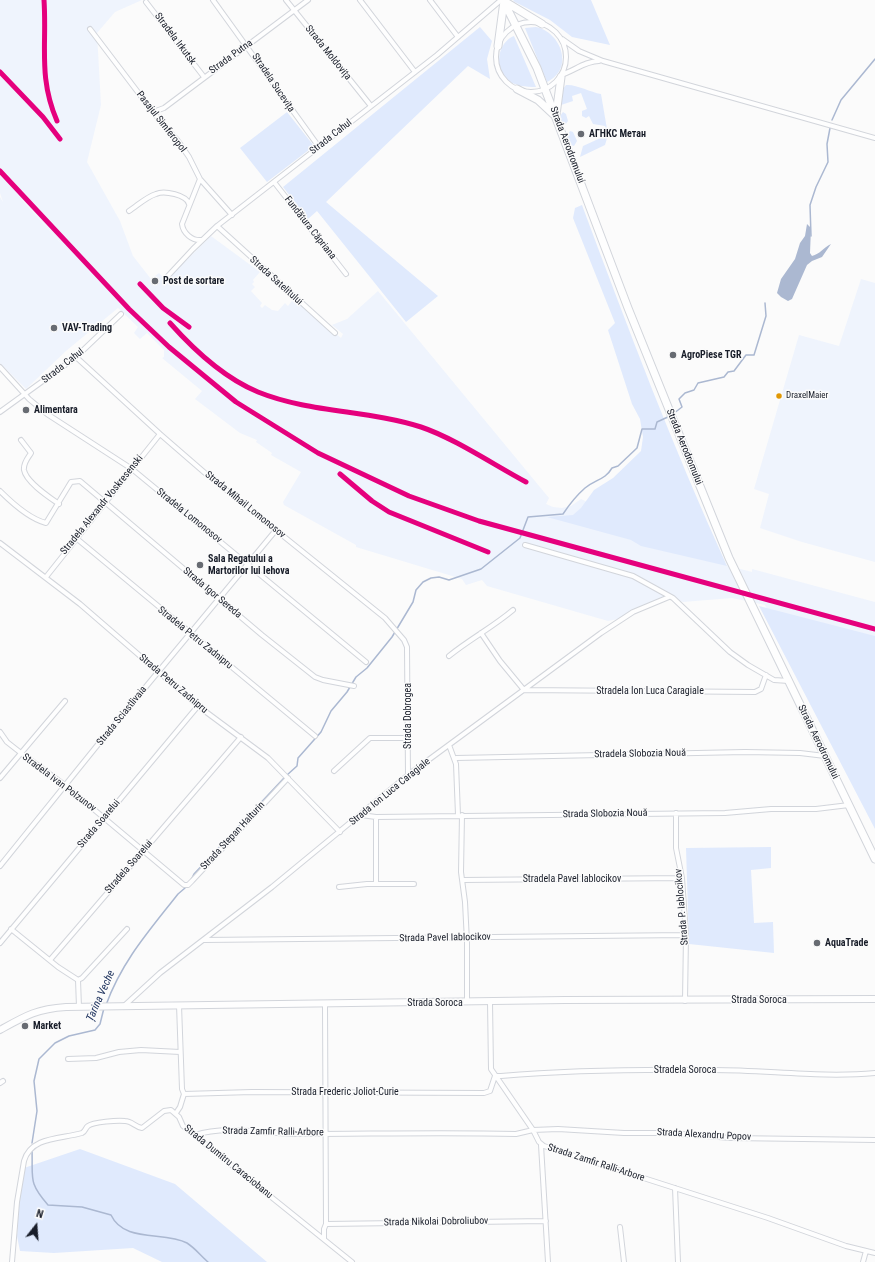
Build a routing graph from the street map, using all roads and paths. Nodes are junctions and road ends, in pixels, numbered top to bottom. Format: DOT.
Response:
graph roads {
  1 [pos="213,0"];
  2 [pos="286,0"];
  3 [pos="308,0"];
  4 [pos="360,0"];
  5 [pos="430,0"];
  6 [pos="503,0"];
  7 [pos="146,2"];
  8 [pos="294,10"];
  9 [pos="542,24"];
  10 [pos="517,25"];
  11 [pos="90,29"];
  12 [pos="458,37"];
  13 [pos="562,39"];
  14 [pos="247,45"];
  15 [pos="498,46"];
  16 [pos="603,61"];
  17 [pos="415,72"];
  18 [pos="561,76"];
  19 [pos="204,77"];
  20 [pos="517,89"];
  21 [pos="545,89"];
  22 [pos="371,106"];
  23 [pos="153,112"];
  24 [pos="556,117"];
  25 [pos="875,138"];
  26 [pos="319,147"];
  27 [pos="200,179"];
  28 [pos="274,182"];
  29 [pos="189,204"];
  30 [pos="129,211"];
  31 [pos="232,215"];
  32 [pos="217,226"];
  33 [pos="202,240"];
  34 [pos="346,274"];
  35 [pos="166,278"];
  36 [pos="121,314"];
  37 [pos="335,333"];
  38 [pos="76,357"];
  39 [pos="0,367"];
  40 [pos="25,394"];
  41 [pos="0,412"];
  42 [pos="160,434"];
  43 [pos="21,440"];
  44 [pos="132,469"];
  45 [pos="0,491"];
  46 [pos="104,502"];
  47 [pos="59,504"];
  48 [pos="276,530"];
  49 [pos="76,538"];
  50 [pos="0,543"];
  51 [pos="525,545"];
  52 [pos="248,563"];
  53 [pos="46,576"];
  54 [pos="669,596"];
  55 [pos="219,598"];
  56 [pos="514,610"];
  57 [pos="191,633"];
  58 [pos="481,633"];
  59 [pos="407,656"];
  60 [pos="449,656"];
  61 [pos="366,662"];
  62 [pos="158,672"];
  63 [pos="766,675"];
  64 [pos="789,681"];
  65 [pos="354,686"];
  66 [pos="524,690"];
  67 [pos="66,702"];
  68 [pos="198,706"];
  69 [pos="0,732"];
  70 [pos="315,736"];
  71 [pos="241,737"];
  72 [pos="408,738"];
  73 [pos="449,745"];
  74 [pos="21,753"];
  75 [pos="825,756"];
  76 [pos="456,758"];
  77 [pos="334,771"];
  78 [pos="408,776"];
  79 [pos="0,778"];
  80 [pos="288,778"];
  81 [pos="66,786"];
  82 [pos="849,805"];
  83 [pos="676,813"];
  84 [pos="361,815"];
  85 [pos="460,815"];
  86 [pos="376,817"];
  87 [pos="105,818"];
  88 [pos="340,832"];
  89 [pos="144,850"];
  90 [pos="875,859"];
  91 [pos="0,866"];
  92 [pos="175,878"];
  93 [pos="682,878"];
  94 [pos="463,880"];
  95 [pos="376,884"];
  96 [pos="414,884"];
  97 [pos="338,887"];
  98 [pos="127,929"];
  99 [pos="11,930"];
  100 [pos="686,935"];
  101 [pos="466,937"];
  102 [pos="204,940"];
  103 [pos="0,943"];
  104 [pos="50,960"];
  105 [pos="78,980"];
  106 [pos="875,999"];
  107 [pos="685,1001"];
  108 [pos="490,1002"];
  109 [pos="467,1003"];
  110 [pos="325,1004"];
  111 [pos="180,1005"];
  112 [pos="124,1006"];
  113 [pos="79,1007"];
  114 [pos="0,1030"];
  115 [pos="180,1052"];
  116 [pos="68,1059"];
  117 [pos="875,1074"];
  118 [pos="495,1076"];
  119 [pos="326,1093"];
  120 [pos="184,1094"];
  121 [pos="176,1113"];
  122 [pos="533,1130"];
  123 [pos="326,1133"];
  124 [pos="195,1135"];
  125 [pos="875,1140"];
  126 [pos="541,1144"];
  127 [pos="675,1188"];
  128 [pos="546,1221"];
  129 [pos="326,1224"];
  130 [pos="620,1226"];
  131 [pos="324,1239"];
  132 [pos="866,1251"];
  133 [pos="875,1253"];
  134 [pos="12,1262"];
  135 [pos="352,1262"];
  136 [pos="548,1262"];
  137 [pos="624,1262"];
  138 [pos="678,1262"];
  139 [pos="863,1262"];
  1 -- 14 [label="street, Stradela Sucevița"];
  2 -- 8 [label="street, Strada Moldovița"];
  3 -- 8 [label="street, Strada Putna"];
  4 -- 17 [label="street"];
  5 -- 12 [label="street"];
  6 -- 9 [label="highway"];
  6 -- 10 [label="highway, Strada Aerodromului"];
  6 -- 12 [label="street, Strada Cahul"];
  6 -- 15 [label="highway"];
  7 -- 19 [label="street, Stradela Irkutsk"];
  8 -- 14 [label="street, Strada Putna"];
  8 -- 22 [label="street, Strada Moldovița"];
  9 -- 10 [label="street"];
  9 -- 13 [label="street"];
  10 -- 15 [label="street"];
  10 -- 21 [label="highway, Strada Aerodromului"];
  11 -- 23 [label="street, Pasajul Simferopol"];
  12 -- 17 [label="street, Strada Cahul"];
  13 -- 16 [label="street"];
  13 -- 18 [label="street"];
  14 -- 19 [label="street, Strada Putna"];
  14 -- 26 [label="street, Stradela Sucevița"];
  15 -- 20 [label="street"];
  16 -- 18 [label="street"];
  16 -- 25 [label="street"];
  17 -- 22 [label="street, Strada Cahul"];
  18 -- 21 [label="street"];
  18 -- 24 [label="highway"];
  19 -- 23 [label="street, Strada Putna"];
  20 -- 21 [label="street"];
  20 -- 24 [label="highway"];
  21 -- 24 [label="highway, Strada Aerodromului"];
  22 -- 26 [label="street, Strada Cahul"];
  23 -- 27 [label="street, Pasajul Simferopol"];
  24 -- 64 [label="highway, Strada Aerodromului"];
  26 -- 28 [label="street, Strada Cahul"];
  27 -- 29 [label="street"];
  27 -- 31 [label="street, Pasajul Simferopol"];
  28 -- 31 [label="street, Strada Cahul"];
  28 -- 34 [label="street, Fundătura Căpriana"];
  29 -- 30 [label="street"];
  29 -- 33 [label="street"];
  31 -- 32 [label="street, Strada Cahul"];
  32 -- 33 [label="street, Strada Cahul"];
  32 -- 37 [label="street, Strada Satelitului"];
  33 -- 35 [label="street, Strada Cahul"];
  36 -- 38 [label="street, Strada Cahul"];
  38 -- 40 [label="street, Strada Cahul"];
  38 -- 42 [label="street, Strada Mihail Lomonosov"];
  39 -- 40 [label="street, Stradela Lomonosov"];
  40 -- 41 [label="street, Strada Cahul"];
  40 -- 44 [label="street, Stradela Lomonosov"];
  42 -- 44 [label="street, Stradela Alexandr Voskresenski"];
  42 -- 48 [label="street, Strada Mihail Lomonosov"];
  43 -- 47 [label="street"];
  44 -- 46 [label="street, Stradela Alexandr Voskresenski"];
  44 -- 52 [label="street, Stradela Lomonosov"];
  45 -- 47 [label="street"];
  46 -- 47 [label="street, Strada Igor Sereda"];
  46 -- 49 [label="street, Stradela Alexandr Voskresenski"];
  46 -- 55 [label="street, Strada Igor Sereda"];
  48 -- 52 [label="street, Strada Sciastlivaia"];
  48 -- 59 [label="street, Strada Mihail Lomonosov"];
  49 -- 53 [label="street, Stradela Alexandr Voskresenski"];
  49 -- 57 [label="street, Stradela Petru Zadnipru"];
  50 -- 53 [label="street, Strada Petru Zadnipru"];
  51 -- 54 [label="street"];
  52 -- 55 [label="street, Strada Sciastlivaia"];
  52 -- 61 [label="street, Stradela Lomonosov"];
  53 -- 62 [label="street, Strada Petru Zadnipru"];
  54 -- 63 [label="street"];
  54 -- 66 [label="street, Strada Ion Luca Caragiale"];
  55 -- 57 [label="street, Strada Sciastlivaia"];
  55 -- 65 [label="street, Strada Igor Sereda"];
  56 -- 58 [label="street"];
  57 -- 62 [label="street, Strada Sciastlivaia"];
  57 -- 70 [label="street, Stradela Petru Zadnipru"];
  58 -- 60 [label="street"];
  58 -- 66 [label="street"];
  59 -- 72 [label="street, Strada Dobrogea"];
  62 -- 68 [label="street, Strada Petru Zadnipru"];
  62 -- 81 [label="street, Strada Sciastlivaia"];
  63 -- 64 [label="street"];
  63 -- 66 [label="street, Stradela Ion Luca Caragiale"];
  64 -- 75 [label="highway, Strada Aerodromului"];
  66 -- 73 [label="street, Strada Ion Luca Caragiale"];
  67 -- 74 [label="street"];
  68 -- 71 [label="street, Strada Petru Zadnipru"];
  68 -- 87 [label="street, Strada Soarelui"];
  69 -- 74 [label="street, Stradela Ivan Polzunov"];
  71 -- 80 [label="street, Strada Petru Zadnipru"];
  71 -- 89 [label="street, Stradela Soarelui"];
  72 -- 77 [label="street"];
  72 -- 78 [label="street, Strada Dobrogea"];
  73 -- 76 [label="street"];
  73 -- 78 [label="street, Strada Ion Luca Caragiale"];
  74 -- 79 [label="street"];
  74 -- 81 [label="street, Stradela Ivan Polzunov"];
  75 -- 76 [label="street, Stradela Slobozia Nouă"];
  75 -- 82 [label="highway, Strada Aerodromului"];
  76 -- 85 [label="street"];
  78 -- 84 [label="street, Strada Ion Luca Caragiale"];
  80 -- 88 [label="street, Strada Petru Zadnipru"];
  80 -- 92 [label="street, Strada Stepan Halturin"];
  81 -- 87 [label="street, Stradela Ivan Polzunov"];
  81 -- 91 [label="street, Strada Sciastlivaia"];
  82 -- 83 [label="street, Strada Slobozia Nouă"];
  82 -- 90 [label="highway, Strada Aerodromului"];
  83 -- 85 [label="street, Strada Slobozia Nouă"];
  83 -- 93 [label="street, Strada P. Iablocikov"];
  84 -- 86 [label="street, Strada Slobozia Nouă"];
  84 -- 88 [label="street, Strada Ion Luca Caragiale"];
  85 -- 86 [label="street, Strada Slobozia Nouă"];
  85 -- 94 [label="street"];
  86 -- 95 [label="street"];
  87 -- 89 [label="street, Stradela Ivan Polzunov"];
  87 -- 99 [label="street, Strada Soarelui"];
  88 -- 102 [label="street, Strada Ion Luca Caragiale"];
  89 -- 92 [label="street, Stradela Ivan Polzunov"];
  89 -- 104 [label="street, Stradela Soarelui"];
  93 -- 94 [label="street, Stradela Pavel Iablocikov"];
  93 -- 100 [label="street, Strada P. Iablocikov"];
  94 -- 101 [label="street"];
  95 -- 96 [label="street"];
  95 -- 97 [label="street"];
  98 -- 105 [label="street"];
  99 -- 103 [label="street, Strada Soarelui"];
  99 -- 104 [label="street"];
  100 -- 101 [label="street, Strada Pavel Iablocikov"];
  100 -- 107 [label="street, Strada P. Iablocikov"];
  101 -- 102 [label="street, Strada Pavel Iablocikov"];
  101 -- 109 [label="street"];
  102 -- 112 [label="street, Strada Ion Luca Caragiale"];
  104 -- 105 [label="street"];
  105 -- 113 [label="street"];
  106 -- 107 [label="street, Strada Soroca"];
  107 -- 108 [label="street, Strada Soroca"];
  108 -- 109 [label="street, Strada Soroca"];
  108 -- 118 [label="street"];
  109 -- 110 [label="street, Strada Soroca"];
  110 -- 111 [label="street, Strada Soroca"];
  110 -- 119 [label="street"];
  111 -- 112 [label="street, Strada Soroca"];
  111 -- 115 [label="street"];
  112 -- 113 [label="street, Strada Soroca"];
  113 -- 114 [label="street, Strada Soroca"];
  115 -- 116 [label="street"];
  115 -- 120 [label="street"];
  117 -- 118 [label="street, Stradela Sorocа"];
  118 -- 119 [label="street, Strada Frederic Joliot-Curie"];
  118 -- 122 [label="street"];
  119 -- 120 [label="street, Strada Frederic Joliot-Curie"];
  119 -- 123 [label="street"];
  120 -- 121 [label="street"];
  121 -- 124 [label="street, Strada Dumitru Caraciobanu"];
  121 -- 134 [label="street"];
  122 -- 123 [label="street, Strada Zamfir Ralli-Arbore"];
  122 -- 125 [label="street, Strada Alexandru Popov"];
  122 -- 126 [label="street, Strada Zamfir Ralli-Arbore"];
  123 -- 124 [label="street, Strada Zamfir Ralli-Arbore"];
  123 -- 129 [label="street"];
  124 -- 131 [label="street, Strada Dumitru Caraciobanu"];
  126 -- 127 [label="street, Strada Zamfir Ralli-Arbore"];
  126 -- 128 [label="street"];
  127 -- 132 [label="street, Strada Zamfir Ralli-Arbore"];
  127 -- 138 [label="street"];
  128 -- 129 [label="street, Strada Nikolai Dobroliubov"];
  128 -- 136 [label="street"];
  129 -- 131 [label="street"];
  130 -- 137 [label="street"];
  131 -- 135 [label="street, Strada Dumitru Caraciobanu"];
  132 -- 133 [label="street, Strada Zamfir Ralli-Arbore"];
  132 -- 139 [label="street"];
}
